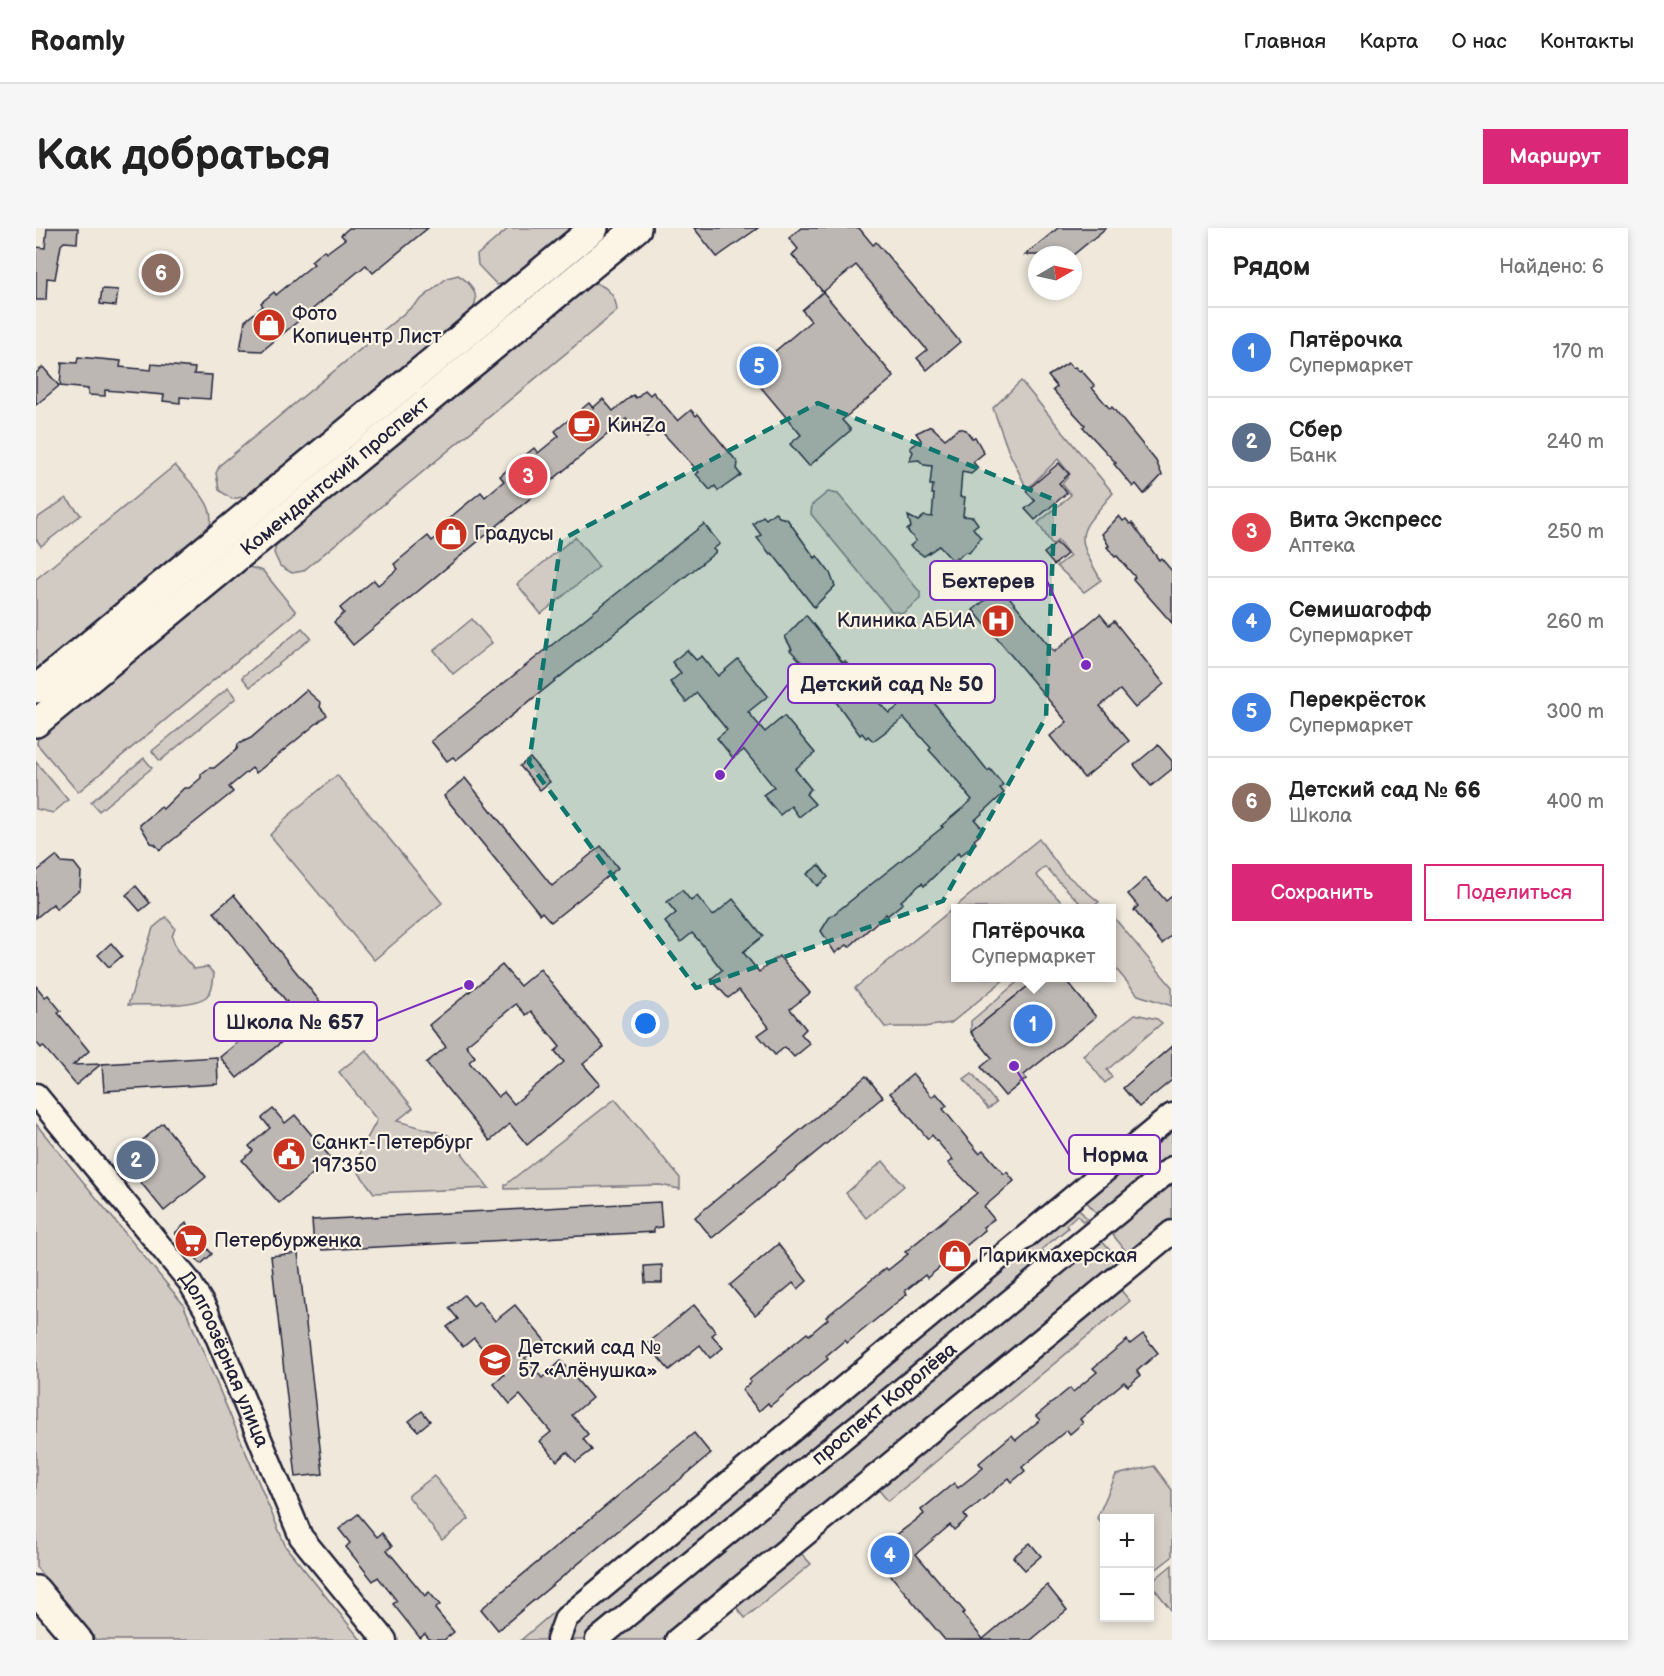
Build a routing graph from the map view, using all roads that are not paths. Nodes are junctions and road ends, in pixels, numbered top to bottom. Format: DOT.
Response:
graph roads {
  1 [pos="594,228"];
  2 [pos="637,228"];
  3 [pos="36,689"];
  4 [pos="36,723"];
  5 [pos="36,1095"];
  6 [pos="1172,1115"];
  7 [pos="1172,1168"];
  8 [pos="1172,1232"];
  9 [pos="36,1590"];
  10 [pos="78,1640"];
  11 [pos="385,1640"];
  12 [pos="558,1640"];
  13 [pos="597,1640"];
  14 [pos="677,1640"];
  1 -- 3 [label="main road, Комендантский проспект"];
  2 -- 4 [label="main road, Комендантский проспект"];
  5 -- 11 [label="street, Долгоозёрная улица"];
  6 -- 12 [label="street"];
  7 -- 13 [label="street, проспект Королёва"];
  8 -- 14 [label="street"];
  9 -- 10 [label="main road"];
}
